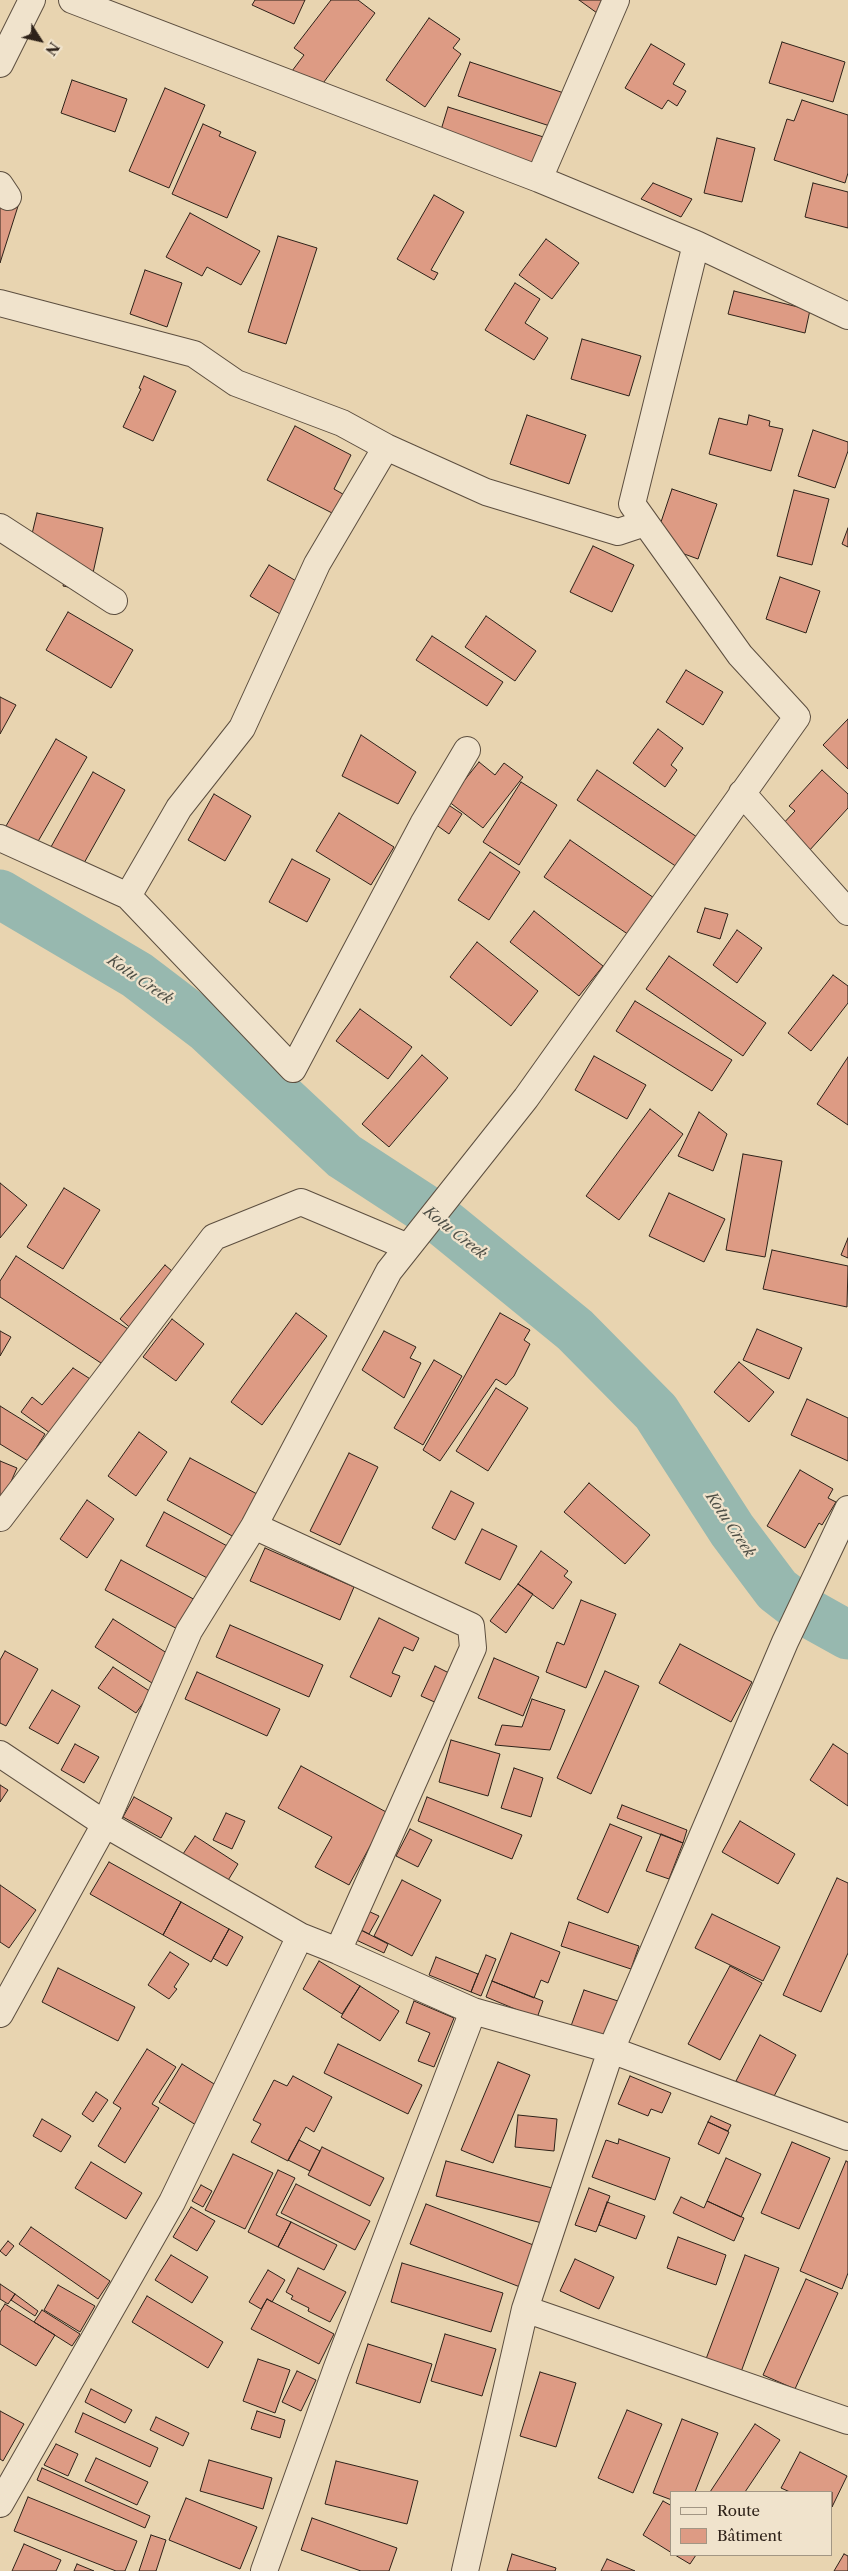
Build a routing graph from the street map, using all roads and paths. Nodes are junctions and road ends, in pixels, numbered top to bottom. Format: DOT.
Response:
graph roads {
  1 [pos="32,0"];
  2 [pos="72,0"];
  3 [pos="616,0"];
  4 [pos="0,64"];
  5 [pos="539,179"];
  6 [pos="696,244"];
  7 [pos="0,303"];
  8 [pos="848,316"];
  9 [pos="386,446"];
  10 [pos="645,523"];
  11 [pos="0,527"];
  12 [pos="114,601"];
  13 [pos="467,750"];
  14 [pos="742,793"];
  15 [pos="0,838"];
  16 [pos="128,896"];
  17 [pos="844,900"];
  18 [pos="408,1247"];
  19 [pos="848,1509"];
  20 [pos="0,1518"];
  21 [pos="254,1526"];
  22 [pos="0,1754"];
  23 [pos="105,1824"];
  24 [pos="300,1936"];
  25 [pos="338,1950"];
  26 [pos="473,2011"];
  27 [pos="0,2014"];
  28 [pos="611,2050"];
  29 [pos="848,2137"];
  30 [pos="525,2310"];
  31 [pos="848,2421"];
  32 [pos="0,2504"];
  33 [pos="264,2571"];
  34 [pos="465,2571"];
  1 -- 4 [label="street"];
  2 -- 5 [label="street"];
  3 -- 5 [label="street"];
  5 -- 6 [label="street"];
  6 -- 8 [label="street"];
  6 -- 10 [label="street"];
  7 -- 9 [label="street"];
  9 -- 10 [label="street"];
  9 -- 16 [label="street"];
  10 -- 14 [label="street"];
  11 -- 12 [label="street"];
  13 -- 16 [label="street"];
  14 -- 17 [label="street"];
  14 -- 18 [label="street"];
  15 -- 16 [label="street"];
  18 -- 20 [label="street"];
  18 -- 21 [label="street"];
  19 -- 28 [label="street"];
  21 -- 23 [label="street"];
  21 -- 25 [label="street"];
  22 -- 23 [label="street"];
  23 -- 24 [label="street"];
  23 -- 27 [label="street"];
  24 -- 25 [label="street"];
  24 -- 32 [label="street"];
  25 -- 26 [label="street"];
  26 -- 28 [label="street"];
  26 -- 33 [label="street"];
  28 -- 29 [label="street"];
  28 -- 30 [label="street"];
  30 -- 31 [label="street"];
  30 -- 34 [label="street"];
}
